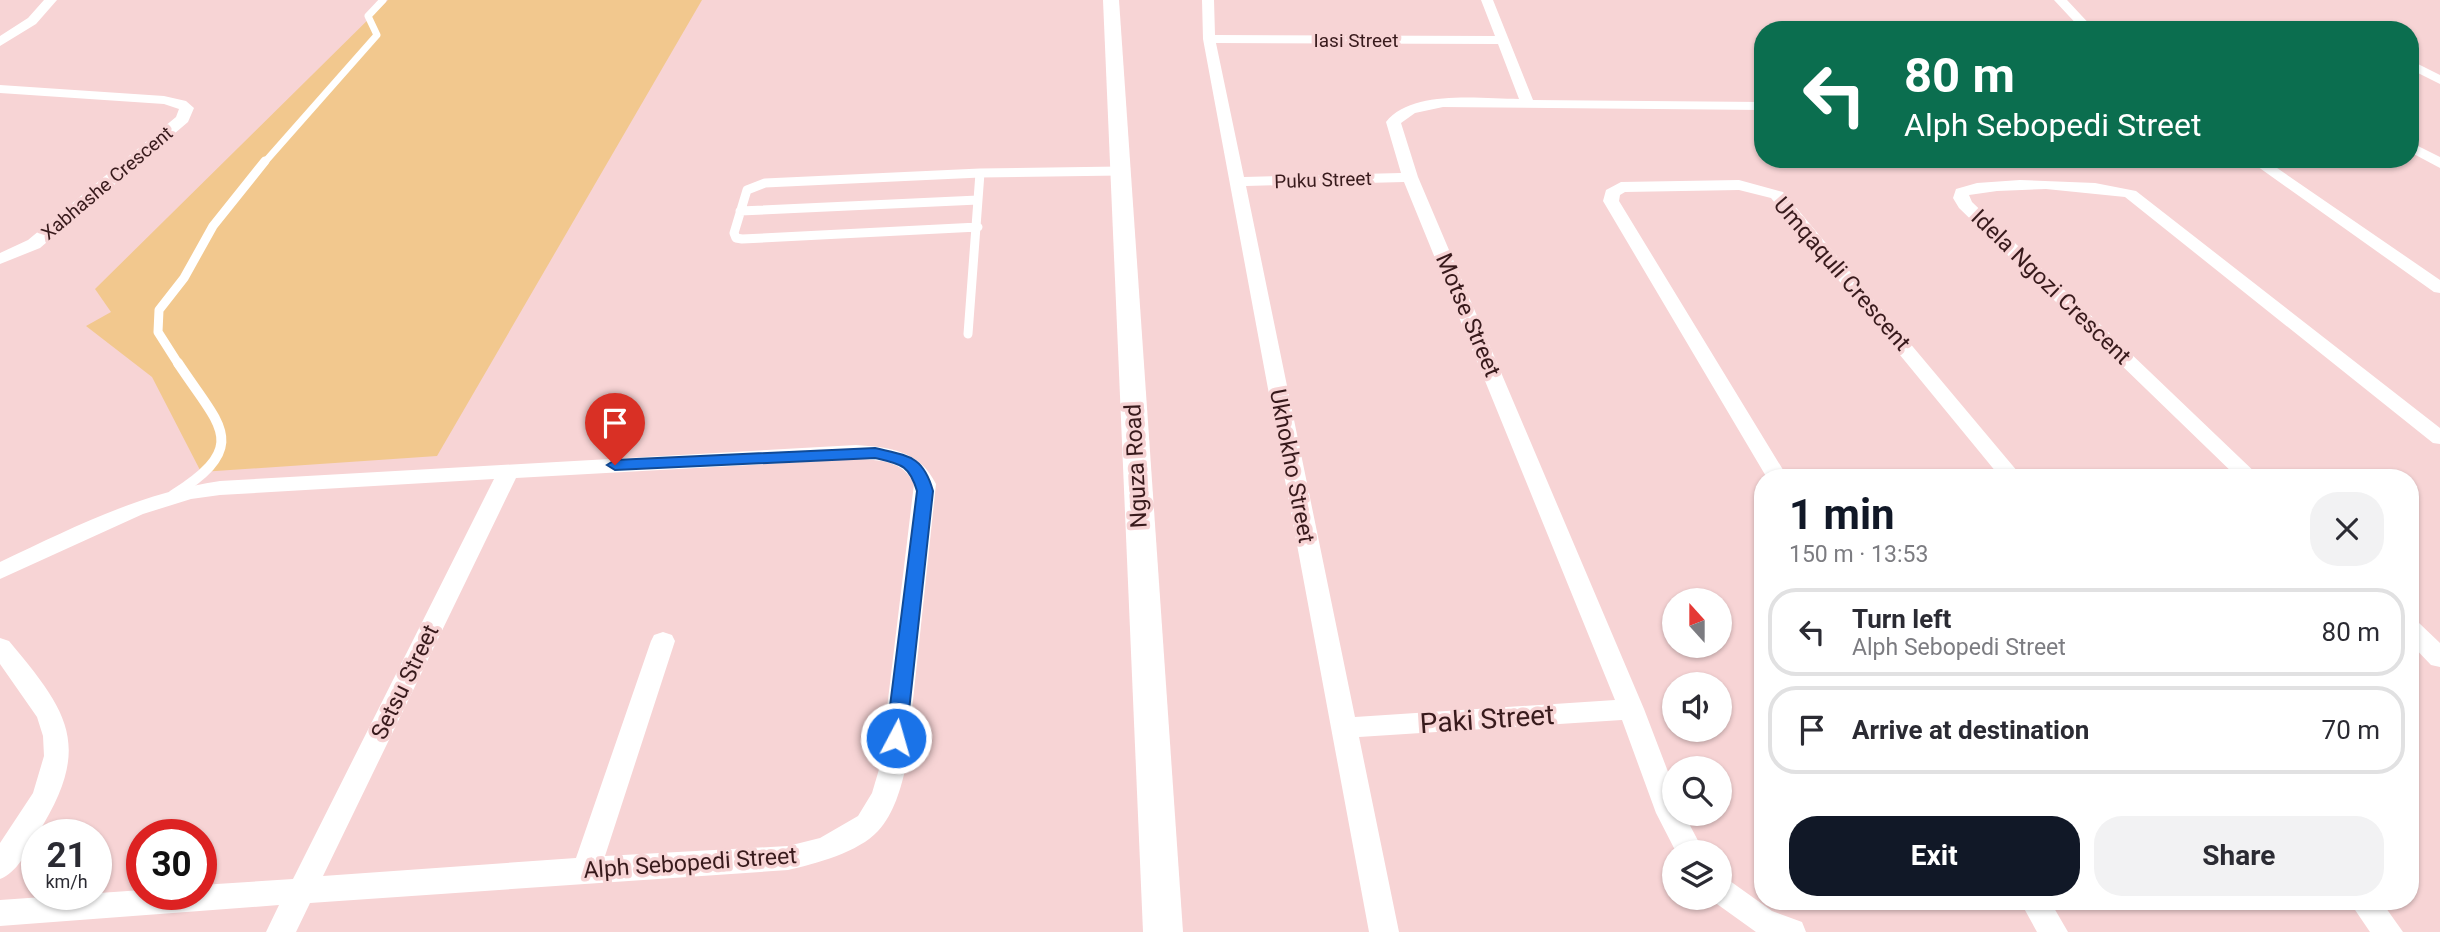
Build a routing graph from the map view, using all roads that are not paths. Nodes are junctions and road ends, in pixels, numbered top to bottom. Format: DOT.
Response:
graph roads {
  1 [pos="51,0"];
  2 [pos="383,0"];
  3 [pos="1111,0"];
  4 [pos="1208,0"];
  5 [pos="1487,0"];
  6 [pos="2060,0"];
  7 [pos="2080,21"];
  8 [pos="1209,39"];
  9 [pos="1503,40"];
  10 [pos="0,42"];
  11 [pos="2419,69"];
  12 [pos="2440,80"];
  13 [pos="0,89"];
  14 [pos="1527,103"];
  15 [pos="1754,106"];
  16 [pos="2419,150"];
  17 [pos="2440,163"];
  18 [pos="2267,168"];
  19 [pos="1119,171"];
  20 [pos="980,173"];
  21 [pos="1410,177"];
  22 [pos="1237,182"];
  23 [pos="978,200"];
  24 [pos="740,211"];
  25 [pos="978,227"];
  26 [pos="0,259"];
  27 [pos="2440,288"];
  28 [pos="968,334"];
  29 [pos="2440,438"];
  30 [pos="1773,469"];
  31 [pos="2005,469"];
  32 [pos="2242,469"];
  33 [pos="508,472"];
  34 [pos="173,495"];
  35 [pos="0,571"];
  36 [pos="2419,638"];
  37 [pos="663,641"];
  38 [pos="0,647"];
  39 [pos="2440,658"];
  40 [pos="1631,709"];
  41 [pos="1343,728"];
  42 [pos="1684,840"];
  43 [pos="0,867"];
  44 [pos="586,870"];
  45 [pos="301,891"];
  46 [pos="1732,899"];
  47 [pos="2040,910"];
  48 [pos="2370,910"];
  49 [pos="0,913"];
  50 [pos="281,932"];
  51 [pos="1163,932"];
  52 [pos="1384,932"];
  53 [pos="1791,932"];
  54 [pos="2053,932"];
  55 [pos="2388,932"];
  1 -- 10 [label="street"];
  2 -- 34 [label="lane"];
  3 -- 19 [label="street, Nguza Road"];
  4 -- 8 [label="street, Ukhokho Street"];
  5 -- 9 [label="street"];
  6 -- 7 [label="street"];
  8 -- 9 [label="street, Iasi Street"];
  8 -- 22 [label="street, Ukhokho Street"];
  9 -- 14 [label="street"];
  11 -- 12 [label="street"];
  13 -- 26 [label="street, Xabhashe Crescent"];
  14 -- 15 [label="street, Motse Street"];
  14 -- 21 [label="street, Motse Street"];
  16 -- 17 [label="street"];
  18 -- 27 [label="street"];
  19 -- 20 [label="lane"];
  19 -- 51 [label="street, Nguza Road"];
  20 -- 23 [label="lane"];
  20 -- 24 [label="lane"];
  21 -- 22 [label="street, Puku Street"];
  21 -- 40 [label="street, Motse Street"];
  22 -- 41 [label="street, Ukhokho Street"];
  23 -- 24 [label="lane"];
  23 -- 25 [label="lane"];
  24 -- 25 [label="lane"];
  25 -- 28 [label="lane"];
  29 -- 32 [label="street, Idela Ngozi Crescent"];
  30 -- 31 [label="street, Umqaquli Crescent"];
  33 -- 34 [label="street, Alph Sebopedi Street"];
  33 -- 44 [label="street, Alph Sebopedi Street"];
  33 -- 45 [label="street, Setsu Street"];
  34 -- 35 [label="street, Alph Sebopedi Street"];
  36 -- 39 [label="street"];
  37 -- 44 [label="street"];
  38 -- 43 [label="street"];
  40 -- 41 [label="street, Paki Street"];
  40 -- 42 [label="street, Motse Street"];
  41 -- 52 [label="street, Ukhokho Street"];
  44 -- 45 [label="street, Alph Sebopedi Street"];
  45 -- 49 [label="street, Alph Sebopedi Street"];
  45 -- 50 [label="street, Setsu Street"];
  46 -- 53 [label="street"];
  47 -- 54 [label="street"];
  48 -- 55 [label="street"];
}
